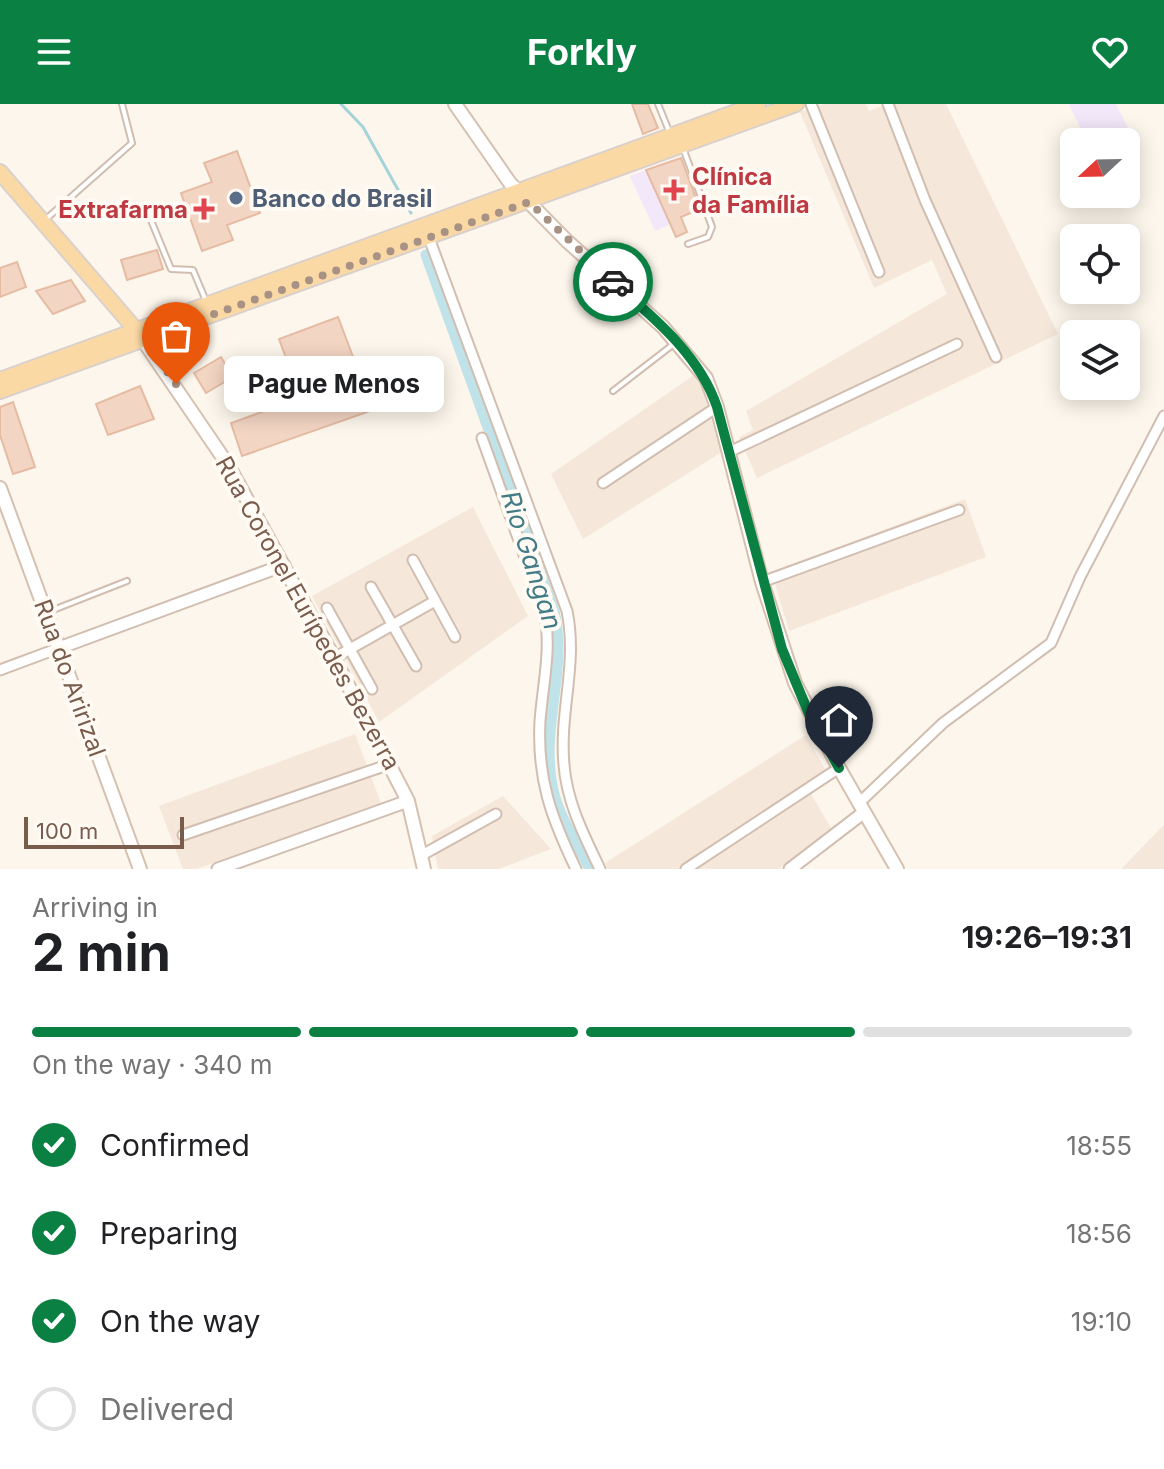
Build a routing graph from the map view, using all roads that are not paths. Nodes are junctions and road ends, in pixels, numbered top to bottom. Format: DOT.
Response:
graph roads {
  1 [pos="122,104"];
  2 [pos="455,104"];
  3 [pos="658,104"];
  4 [pos="758,104"];
  5 [pos="796,104"];
  6 [pos="811,104"];
  7 [pos="888,104"];
  8 [pos="738,106"];
  9 [pos="677,141"];
  10 [pos="0,172"];
  11 [pos="524,197"];
  12 [pos="148,213"];
  13 [pos="43,222"];
  14 [pos="429,238"];
  15 [pos="688,244"];
  16 [pos="879,272"];
  17 [pos="207,305"];
  18 [pos="140,334"];
  19 [pos="676,342"];
  20 [pos="957,344"];
  21 [pos="996,357"];
  22 [pos="0,380"];
  23 [pos="0,391"];
  24 [pos="613,391"];
  25 [pos="717,407"];
  26 [pos="1164,416"];
  27 [pos="1161,428"];
  28 [pos="482,438"];
  29 [pos="729,452"];
  30 [pos="603,483"];
  31 [pos="0,488"];
  32 [pos="959,510"];
  33 [pos="413,560"];
  34 [pos="284,565"];
  35 [pos="127,581"];
  36 [pos="762,582"];
  37 [pos="371,587"];
  38 [pos="435,601"];
  39 [pos="327,608"];
  40 [pos="46,613"];
  41 [pos="392,625"];
  42 [pos="455,637"];
  43 [pos="59,648"];
  44 [pos="350,649"];
  45 [pos="334,658"];
  46 [pos="416,666"];
  47 [pos="0,670"];
  48 [pos="372,689"];
  49 [pos="390,764"];
  50 [pos="839,768"];
  51 [pos="408,801"];
  52 [pos="861,808"];
  53 [pos="496,814"];
  54 [pos="183,835"];
  55 [pos="422,855"];
  56 [pos="140,869"];
  57 [pos="218,869"];
  58 [pos="424,869"];
  59 [pos="576,869"];
  60 [pos="600,869"];
  61 [pos="686,869"];
  62 [pos="790,869"];
  63 [pos="897,869"];
  1 -- 13 [label="lane"];
  2 -- 11 [label="main road"];
  3 -- 9 [label="lane"];
  4 -- 8 [label="main road"];
  5 -- 9 [label="main road"];
  6 -- 16 [label="street"];
  7 -- 21 [label="street"];
  8 -- 9 [label="main road"];
  9 -- 11 [label="main road"];
  9 -- 15 [label="lane"];
  10 -- 13 [label="main road"];
  11 -- 14 [label="main road"];
  11 -- 17 [label="main road"];
  11 -- 19 [label="main road"];
  12 -- 17 [label="lane"];
  13 -- 18 [label="main road"];
  14 -- 18 [label="main road"];
  14 -- 60 [label="street"];
  17 -- 18 [label="main road"];
  18 -- 22 [label="main road"];
  18 -- 23 [label="main road"];
  18 -- 34 [label="main road, Rua Coronel Eurípedes Bezerra"];
  19 -- 24 [label="lane"];
  19 -- 25 [label="main road"];
  20 -- 29 [label="street"];
  25 -- 29 [label="main road"];
  25 -- 30 [label="street"];
  26 -- 27 [label="street"];
  27 -- 52 [label="street"];
  28 -- 59 [label="street"];
  29 -- 36 [label="main road"];
  31 -- 40 [label="main road, Rua do Aririzal"];
  32 -- 36 [label="street"];
  33 -- 38 [label="street"];
  34 -- 43 [label="street"];
  34 -- 45 [label="main road, Rua Coronel Eurípedes Bezerra"];
  35 -- 40 [label="lane"];
  36 -- 50 [label="main road"];
  37 -- 41 [label="street"];
  38 -- 41 [label="street"];
  38 -- 42 [label="street"];
  39 -- 44 [label="street"];
  40 -- 43 [label="main road, Rua do Aririzal"];
  41 -- 44 [label="street"];
  41 -- 46 [label="street"];
  43 -- 47 [label="street"];
  43 -- 56 [label="main road, Rua do Aririzal"];
  44 -- 45 [label="street"];
  44 -- 48 [label="street"];
  45 -- 49 [label="main road, Rua Coronel Eurípedes Bezerra"];
  49 -- 51 [label="main road, Rua Coronel Eurípedes Bezerra"];
  49 -- 54 [label="street"];
  50 -- 52 [label="main road"];
  50 -- 61 [label="street"];
  51 -- 55 [label="main road, Rua Coronel Eurípedes Bezerra"];
  51 -- 57 [label="street"];
  52 -- 62 [label="street"];
  52 -- 63 [label="main road"];
  53 -- 55 [label="street"];
  55 -- 58 [label="main road, Rua Coronel Eurípedes Bezerra"];
}
